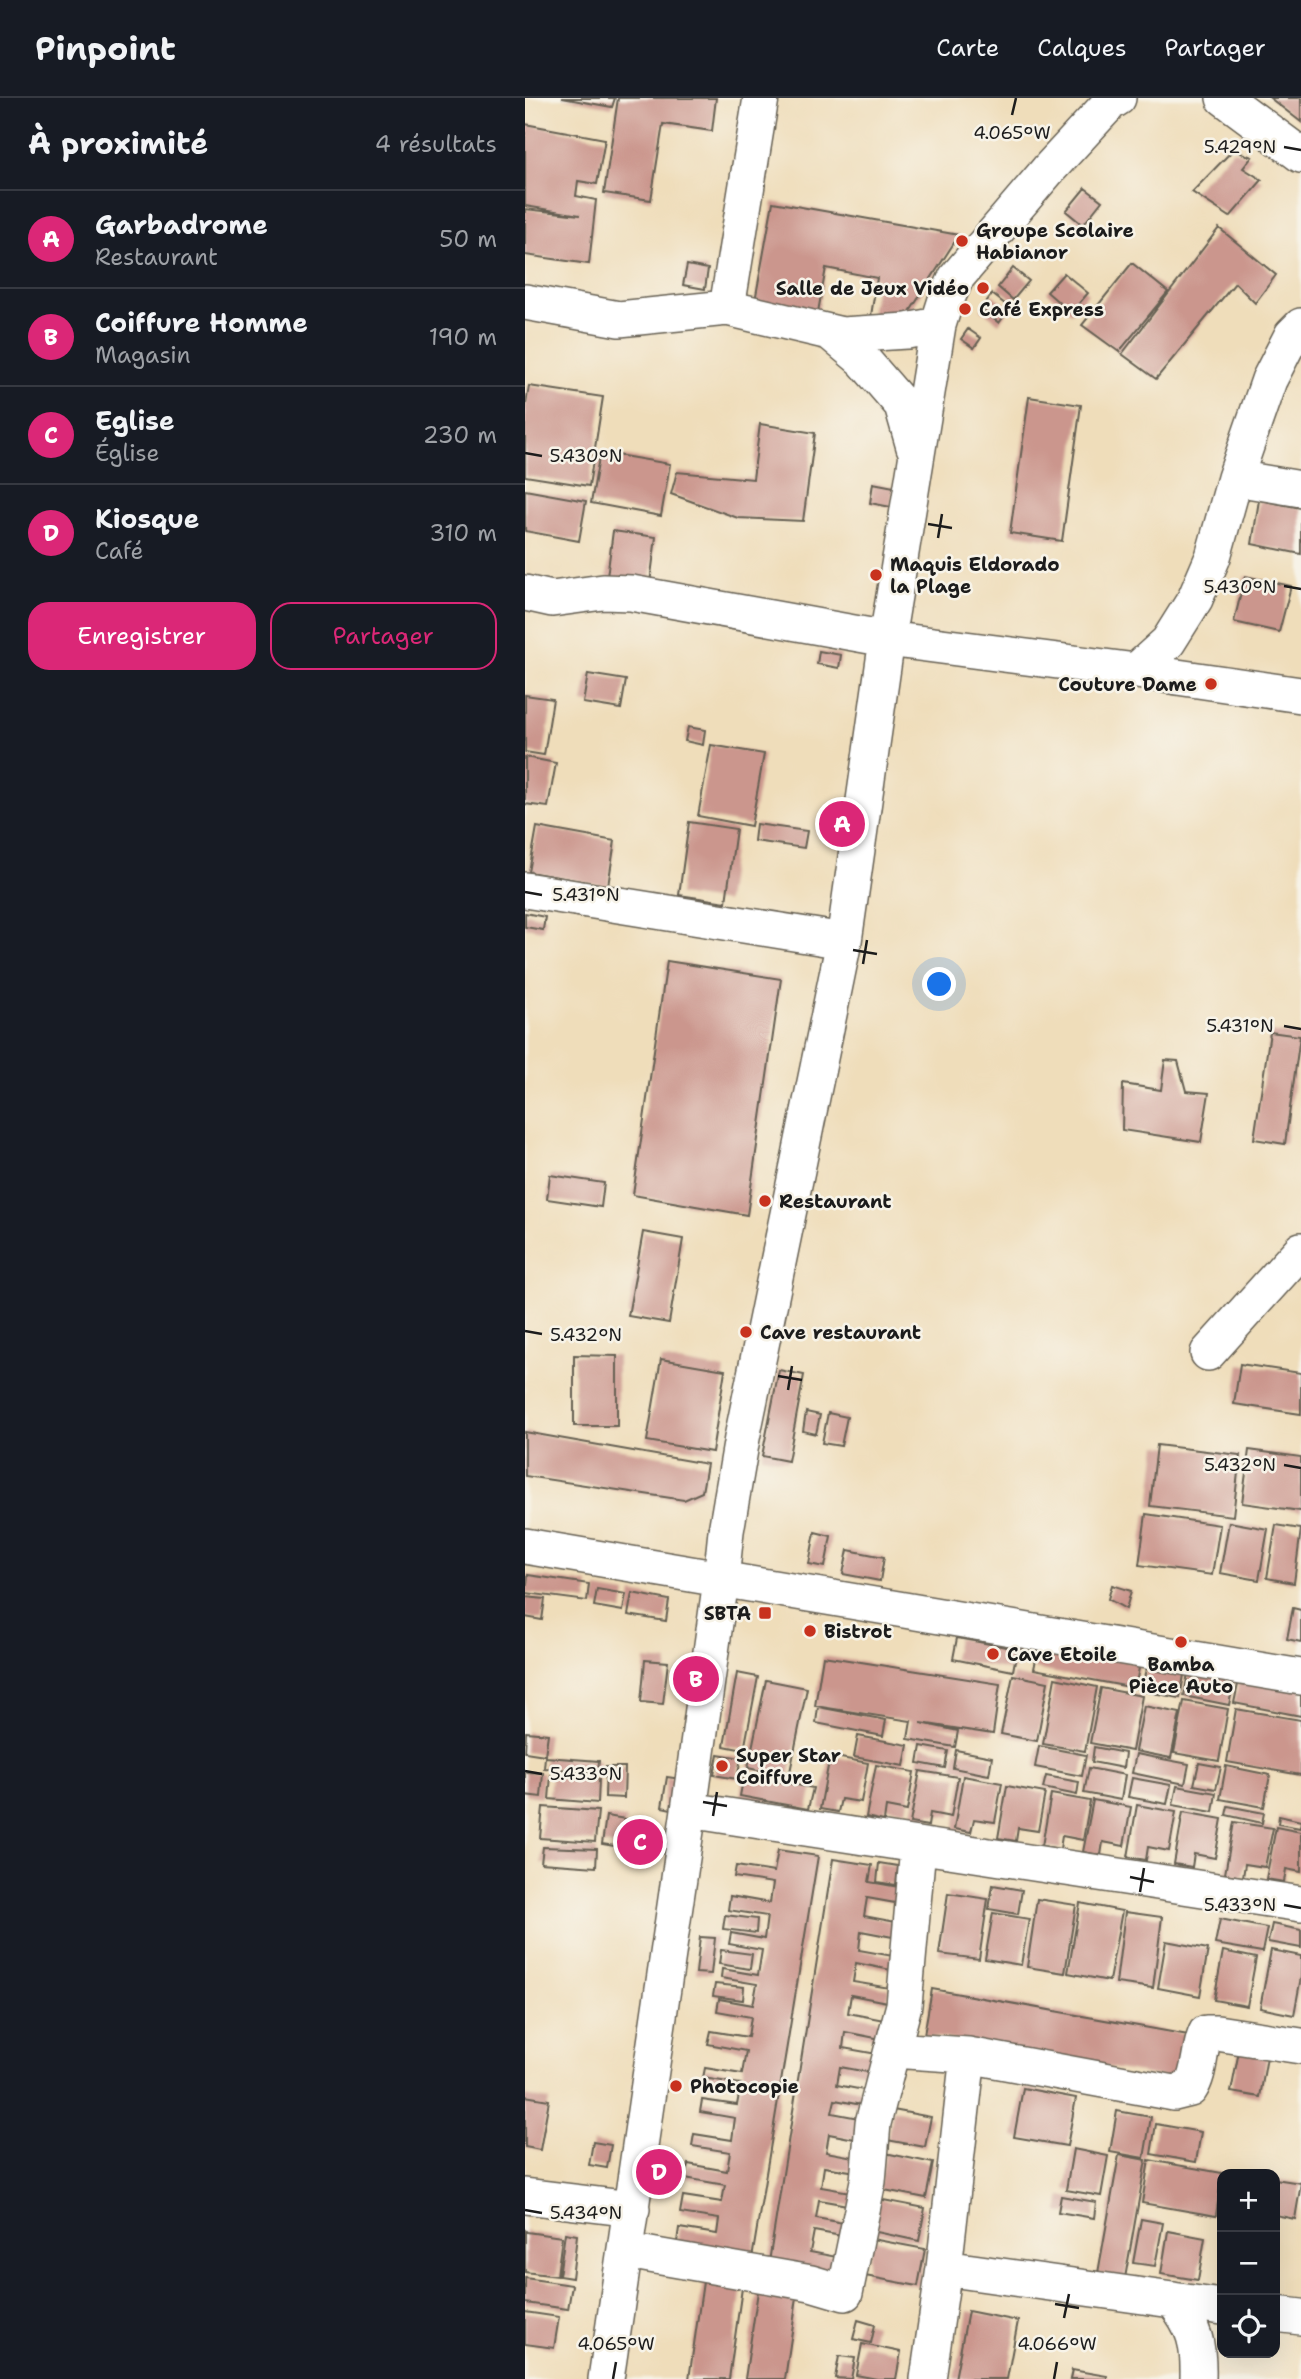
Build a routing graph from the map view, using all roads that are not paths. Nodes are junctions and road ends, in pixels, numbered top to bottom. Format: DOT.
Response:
graph roads {
  1 [pos="761,98"];
  2 [pos="1118,98"];
  3 [pos="1224,98"];
  4 [pos="1301,155"];
  5 [pos="525,302"];
  6 [pos="727,309"];
  7 [pos="938,325"];
  8 [pos="1301,326"];
  9 [pos="831,333"];
  10 [pos="916,457"];
  11 [pos="1235,478"];
  12 [pos="1301,489"];
  13 [pos="525,593"];
  14 [pos="887,639"];
  15 [pos="1136,671"];
  16 [pos="1301,695"];
  17 [pos="525,890"];
  18 [pos="844,941"];
  19 [pos="1301,1250"];
  20 [pos="1208,1353"];
  21 [pos="525,1546"];
  22 [pos="721,1580"];
  23 [pos="1301,1677"];
  24 [pos="689,1810"];
  25 [pos="918,1847"];
  26 [pos="1301,1904"];
  27 [pos="1301,2046"];
  28 [pos="892,2050"];
  29 [pos="968,2055"];
  30 [pos="525,2196"];
  31 [pos="632,2209"];
  32 [pos="627,2251"];
  33 [pos="944,2268"];
  34 [pos="1173,2300"];
  35 [pos="1217,2305"];
  36 [pos="1280,2315"];
  37 [pos="1301,2317"];
  38 [pos="607,2379"];
  39 [pos="928,2379"];
  40 [pos="1198,2379"];
  1 -- 6 [label="street"];
  2 -- 7 [label="street"];
  3 -- 4 [label="street"];
  5 -- 6 [label="street"];
  6 -- 9 [label="street"];
  7 -- 9 [label="street"];
  7 -- 10 [label="street"];
  8 -- 11 [label="street"];
  9 -- 10 [label="street"];
  10 -- 14 [label="street"];
  11 -- 12 [label="street"];
  11 -- 15 [label="street"];
  13 -- 14 [label="street"];
  14 -- 15 [label="street"];
  14 -- 18 [label="street"];
  15 -- 16 [label="street"];
  17 -- 18 [label="street"];
  18 -- 22 [label="street"];
  19 -- 20 [label="street"];
  21 -- 22 [label="street"];
  22 -- 23 [label="street"];
  22 -- 24 [label="street"];
  24 -- 25 [label="street"];
  24 -- 31 [label="street"];
  25 -- 26 [label="street"];
  25 -- 28 [label="street"];
  27 -- 29 [label="street"];
  28 -- 29 [label="street"];
  28 -- 32 [label="street"];
  29 -- 33 [label="street"];
  30 -- 31 [label="street"];
  31 -- 32 [label="street"];
  32 -- 38 [label="street"];
  33 -- 34 [label="street"];
  33 -- 39 [label="street"];
  34 -- 35 [label="street"];
  34 -- 40 [label="street"];
  36 -- 37 [label="street"];
}
